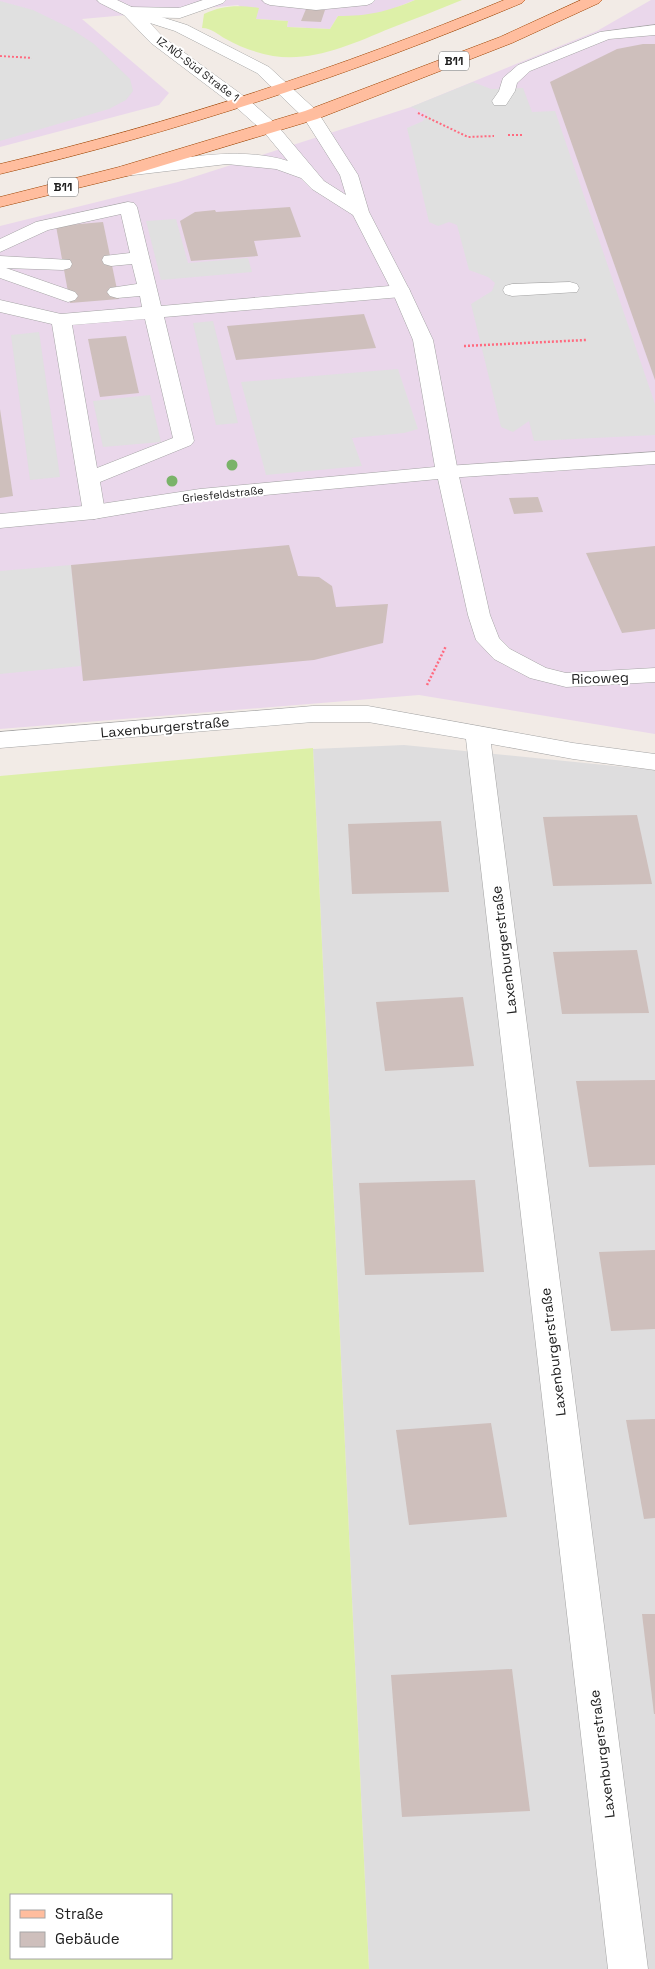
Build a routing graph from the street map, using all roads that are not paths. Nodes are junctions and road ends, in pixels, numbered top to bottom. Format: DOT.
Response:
graph roads {
  1 [pos="105,0"];
  2 [pos="150,0"];
  3 [pos="218,0"];
  4 [pos="270,0"];
  5 [pos="367,0"];
  6 [pos="517,0"];
  7 [pos="594,0"];
  8 [pos="130,12"];
  9 [pos="655,30"];
  10 [pos="285,89"];
  11 [pos="500,101"];
  12 [pos="243,104"];
  13 [pos="311,115"];
  14 [pos="270,128"];
  15 [pos="0,169"];
  16 [pos="125,170"];
  17 [pos="306,174"];
  18 [pos="0,202"];
  19 [pos="360,212"];
  20 [pos="0,246"];
  21 [pos="0,252"];
  22 [pos="0,257"];
  23 [pos="0,262"];
  24 [pos="63,264"];
  25 [pos="0,267"];
  26 [pos="0,272"];
  27 [pos="570,288"];
  28 [pos="512,290"];
  29 [pos="400,291"];
  30 [pos="0,306"];
  31 [pos="154,313"];
  32 [pos="61,320"];
  33 [pos="655,458"];
  34 [pos="447,472"];
  35 [pos="88,479"];
  36 [pos="94,512"];
  37 [pos="0,521"];
  38 [pos="655,675"];
  39 [pos="478,735"];
  40 [pos="0,740"];
  41 [pos="655,762"];
  42 [pos="628,1969"];
  1 -- 8 [label="street, IZ-NÖ-Süd Straße 1"];
  2 -- 8 [label="street"];
  3 -- 8 [label="street"];
  4 -- 5 [label="street"];
  6 -- 10 [label="main road, B11"];
  7 -- 13 [label="main road, B11"];
  8 -- 10 [label="street"];
  8 -- 12 [label="street, IZ-NÖ-Süd Straße 1"];
  9 -- 11 [label="street"];
  10 -- 12 [label="main road, B11"];
  10 -- 13 [label="street"];
  12 -- 14 [label="street, IZ-NÖ-Süd Straße 1"];
  12 -- 15 [label="main road, B11"];
  13 -- 14 [label="main road, B11"];
  13 -- 19 [label="street"];
  14 -- 16 [label="main road, B11"];
  14 -- 17 [label="street"];
  16 -- 17 [label="street"];
  16 -- 18 [label="main road, B11"];
  17 -- 19 [label="street"];
  19 -- 29 [label="street"];
  20 -- 31 [label="street"];
  21 -- 24 [label="street"];
  22 -- 24 [label="street"];
  23 -- 24 [label="street"];
  24 -- 25 [label="street"];
  24 -- 26 [label="street"];
  27 -- 28 [label="street"];
  29 -- 31 [label="street"];
  29 -- 34 [label="street"];
  30 -- 32 [label="street"];
  31 -- 32 [label="street"];
  31 -- 35 [label="street"];
  32 -- 35 [label="street"];
  33 -- 34 [label="street, Griesfeldstraße"];
  34 -- 36 [label="street, Griesfeldstraße"];
  34 -- 38 [label="street, Ricoweg"];
  35 -- 36 [label="street"];
  36 -- 37 [label="street, Griesfeldstraße"];
  39 -- 40 [label="street, Laxenburgerstraße"];
  39 -- 41 [label="street, Laxenburgerstraße"];
  39 -- 42 [label="street, Laxenburgerstraße"];
}
